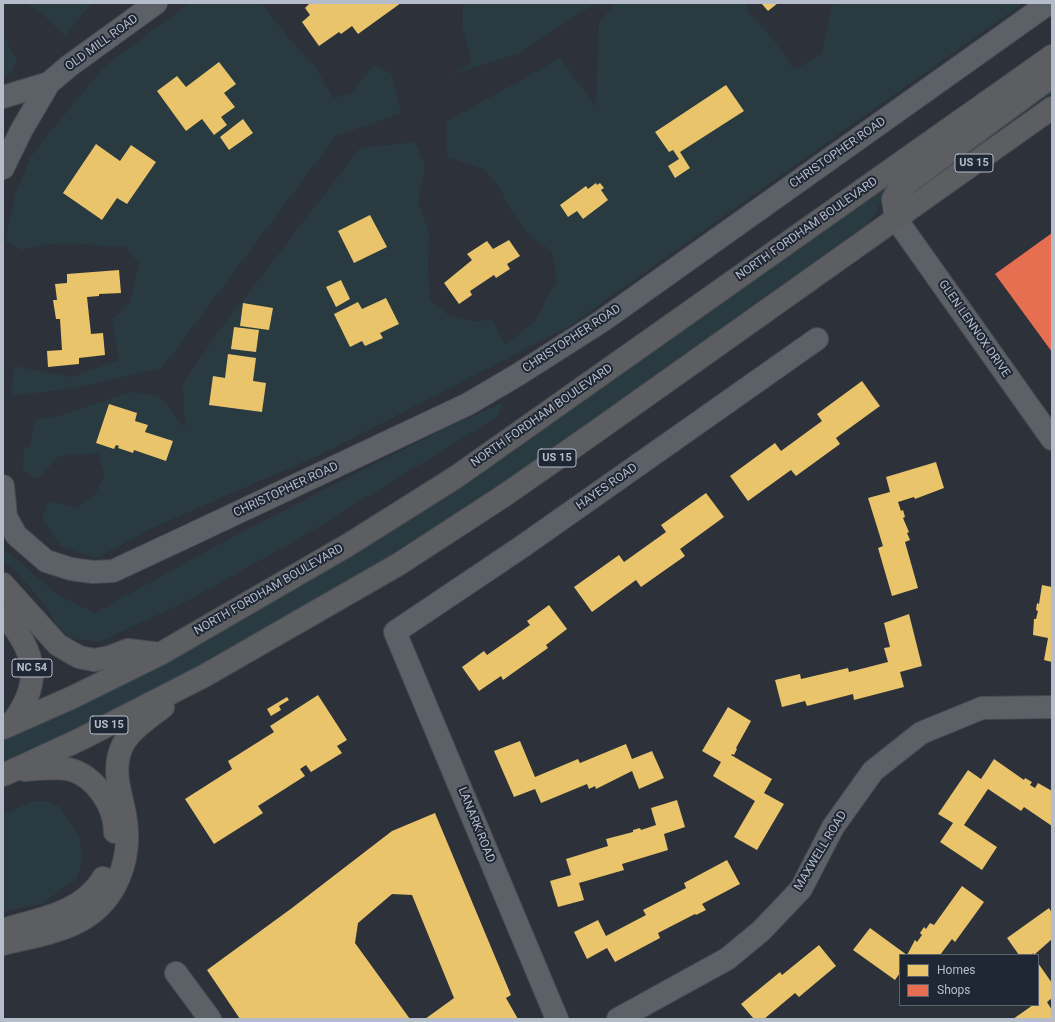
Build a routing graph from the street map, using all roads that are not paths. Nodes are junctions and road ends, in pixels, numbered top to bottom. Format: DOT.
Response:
graph roads {
  1 [pos="156,3"];
  2 [pos="1049,3"];
  3 [pos="1052,56"];
  4 [pos="49,83"];
  5 [pos="3,97"];
  6 [pos="1052,108"];
  7 [pos="3,168"];
  8 [pos="896,219"];
  9 [pos="817,339"];
  10 [pos="1052,439"];
  11 [pos="3,486"];
  12 [pos="3,584"];
  13 [pos="3,614"];
  14 [pos="395,632"];
  15 [pos="160,654"];
  16 [pos="204,676"];
  17 [pos="1052,707"];
  18 [pos="7,726"];
  19 [pos="8,772"];
  20 [pos="3,929"];
  21 [pos="3,944"];
  22 [pos="176,973"];
  23 [pos="210,1019"];
  24 [pos="557,1019"];
  25 [pos="618,1019"];
  1 -- 4 [label="street, OLD MILL ROAD"];
  2 -- 11 [label="street, CHRISTOPHER ROAD"];
  3 -- 8 [label="highway"];
  3 -- 15 [label="highway, NORTH FORDHAM BOULEVARD"];
  4 -- 5 [label="street, OLD MILL ROAD"];
  4 -- 7 [label="street, OLD MILL ROAD"];
  6 -- 8 [label="highway, US 15"];
  8 -- 10 [label="street, GLEN LENNOX DRIVE"];
  8 -- 16 [label="highway, US 15"];
  9 -- 14 [label="street, HAYES ROAD"];
  12 -- 15 [label="highway"];
  13 -- 18 [label="highway, NC 54"];
  14 -- 24 [label="street, LANARK ROAD"];
  15 -- 18 [label="highway, NORTH FORDHAM BOULEVARD"];
  16 -- 19 [label="highway, US 15"];
  16 -- 21 [label="highway"];
  17 -- 25 [label="street, MAXWELL ROAD"];
  19 -- 20 [label="highway"];
  22 -- 23 [label="street"];
}
